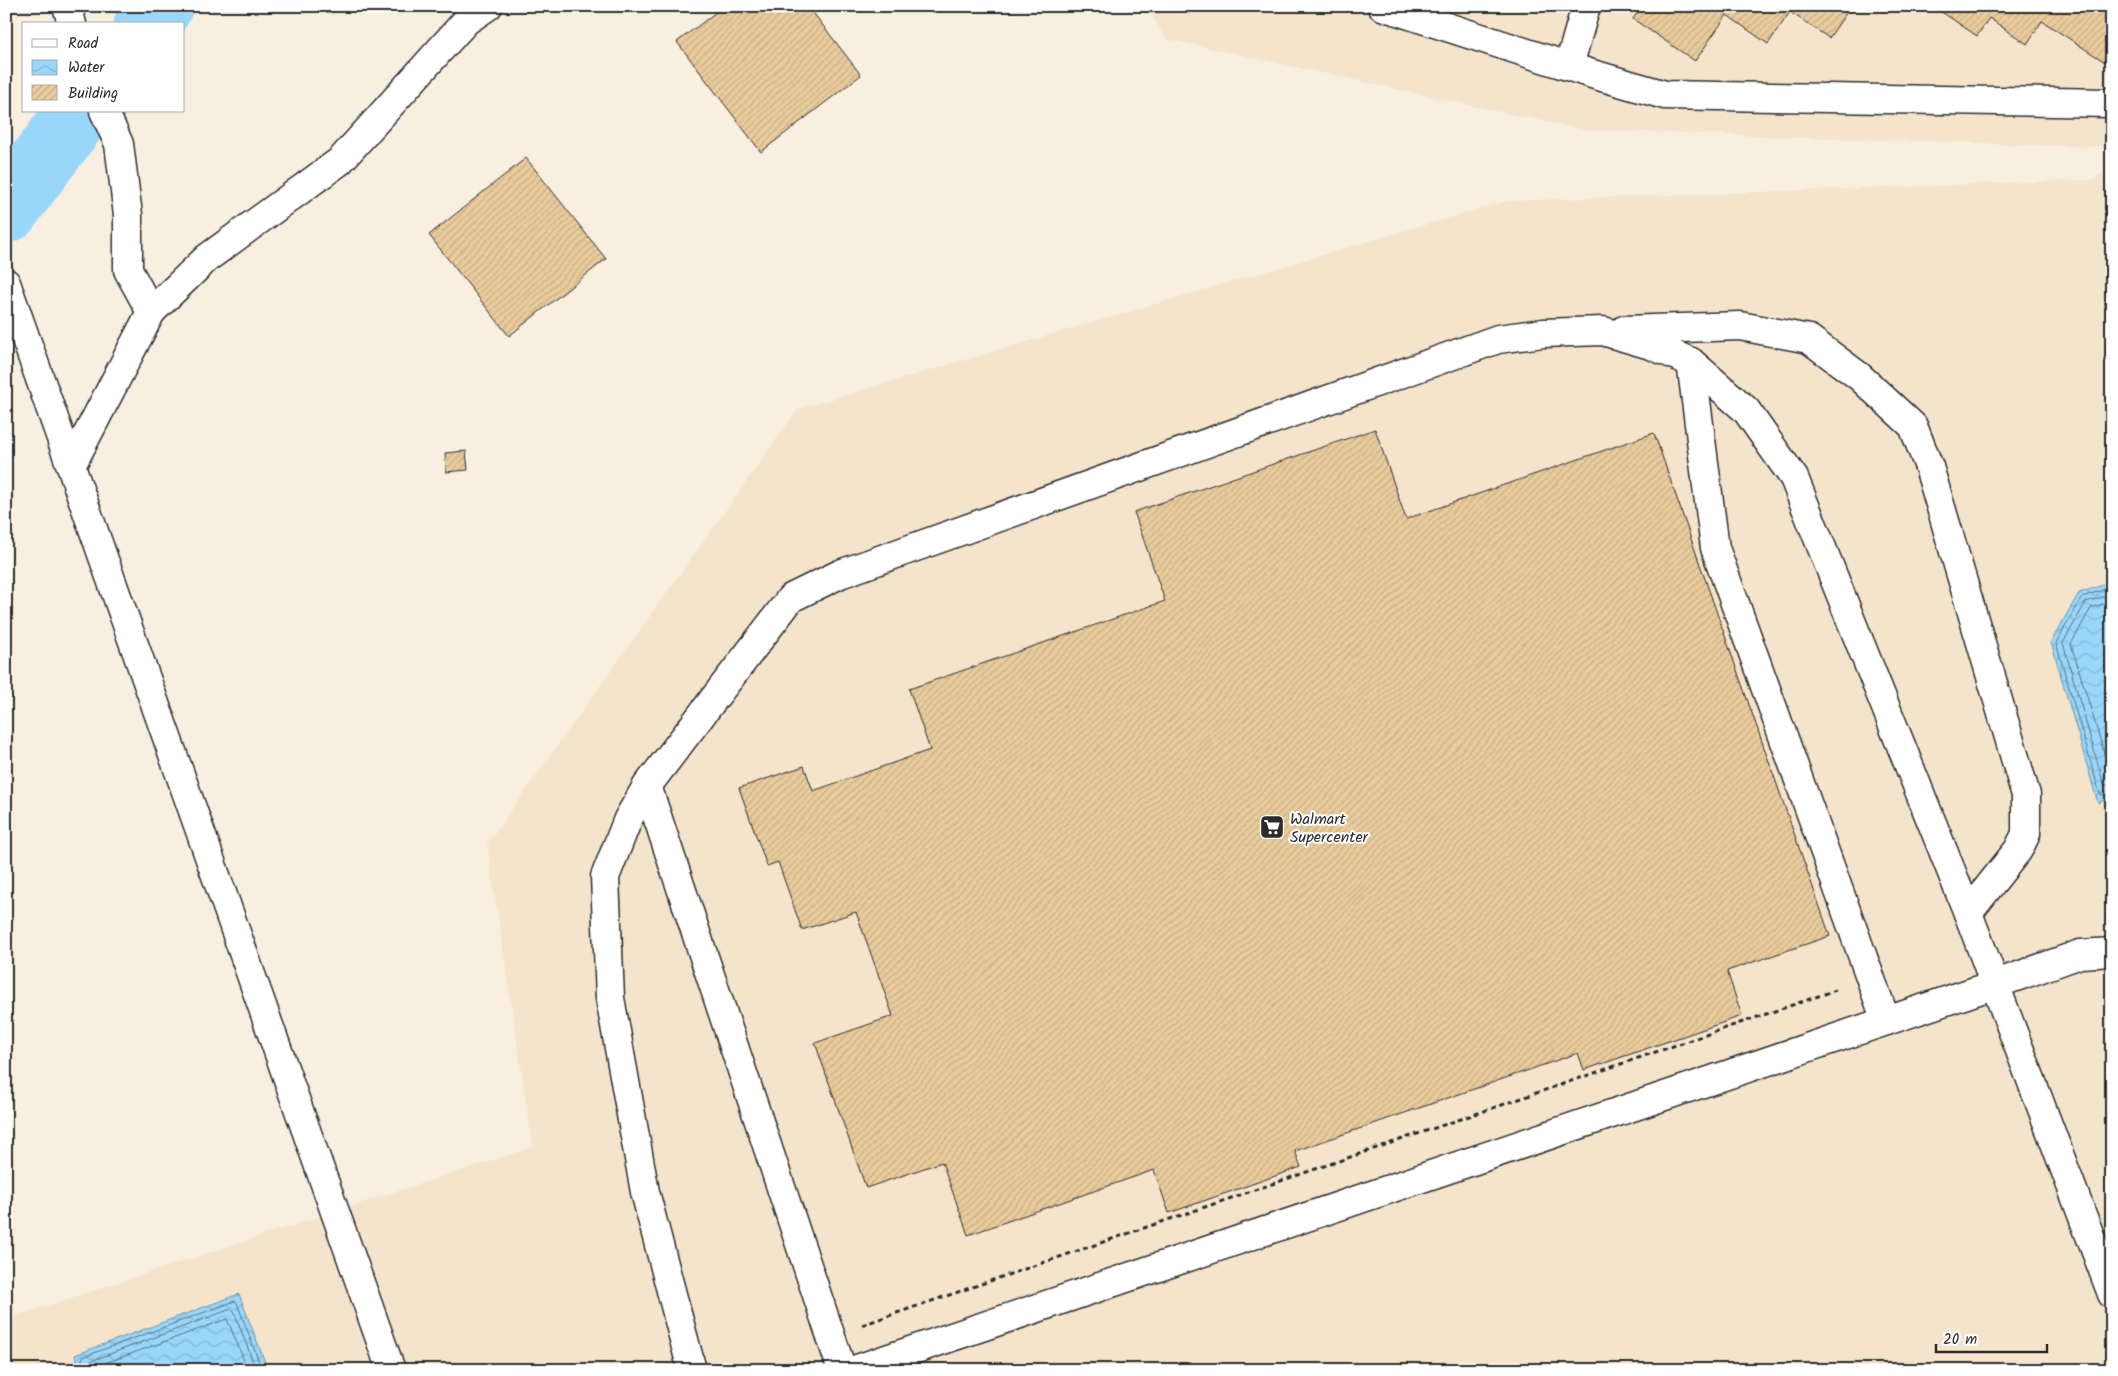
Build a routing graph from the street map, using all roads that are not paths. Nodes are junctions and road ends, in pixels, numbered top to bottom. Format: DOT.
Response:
graph roads {
  1 [pos="67,6"];
  2 [pos="488,6"];
  3 [pos="1382,6"];
  4 [pos="1586,6"];
  5 [pos="71,22"];
  6 [pos="1569,66"];
  7 [pos="2112,101"];
  8 [pos="104,112"];
  9 [pos="6,283"];
  10 [pos="151,312"];
  11 [pos="1603,331"];
  12 [pos="1691,362"];
  13 [pos="71,466"];
  14 [pos="647,786"];
  15 [pos="1968,913"];
  16 [pos="2112,952"];
  17 [pos="1996,984"];
  18 [pos="1886,1021"];
  19 [pos="2112,1294"];
  20 [pos="391,1370"];
  21 [pos="692,1370"];
  22 [pos="842,1370"];
  23 [pos="854,1370"];
  1 -- 5 [label="lane"];
  2 -- 10 [label="lane"];
  3 -- 6 [label="lane"];
  4 -- 6 [label="lane"];
  6 -- 7 [label="lane"];
  8 -- 10 [label="lane"];
  9 -- 13 [label="lane"];
  10 -- 13 [label="lane"];
  11 -- 12 [label="lane"];
  11 -- 14 [label="lane"];
  11 -- 15 [label="lane"];
  12 -- 15 [label="lane"];
  12 -- 18 [label="lane"];
  13 -- 20 [label="lane"];
  14 -- 21 [label="lane"];
  14 -- 22 [label="lane"];
  15 -- 17 [label="lane"];
  16 -- 17 [label="lane"];
  17 -- 18 [label="lane"];
  17 -- 19 [label="lane"];
  18 -- 23 [label="lane"];
}
